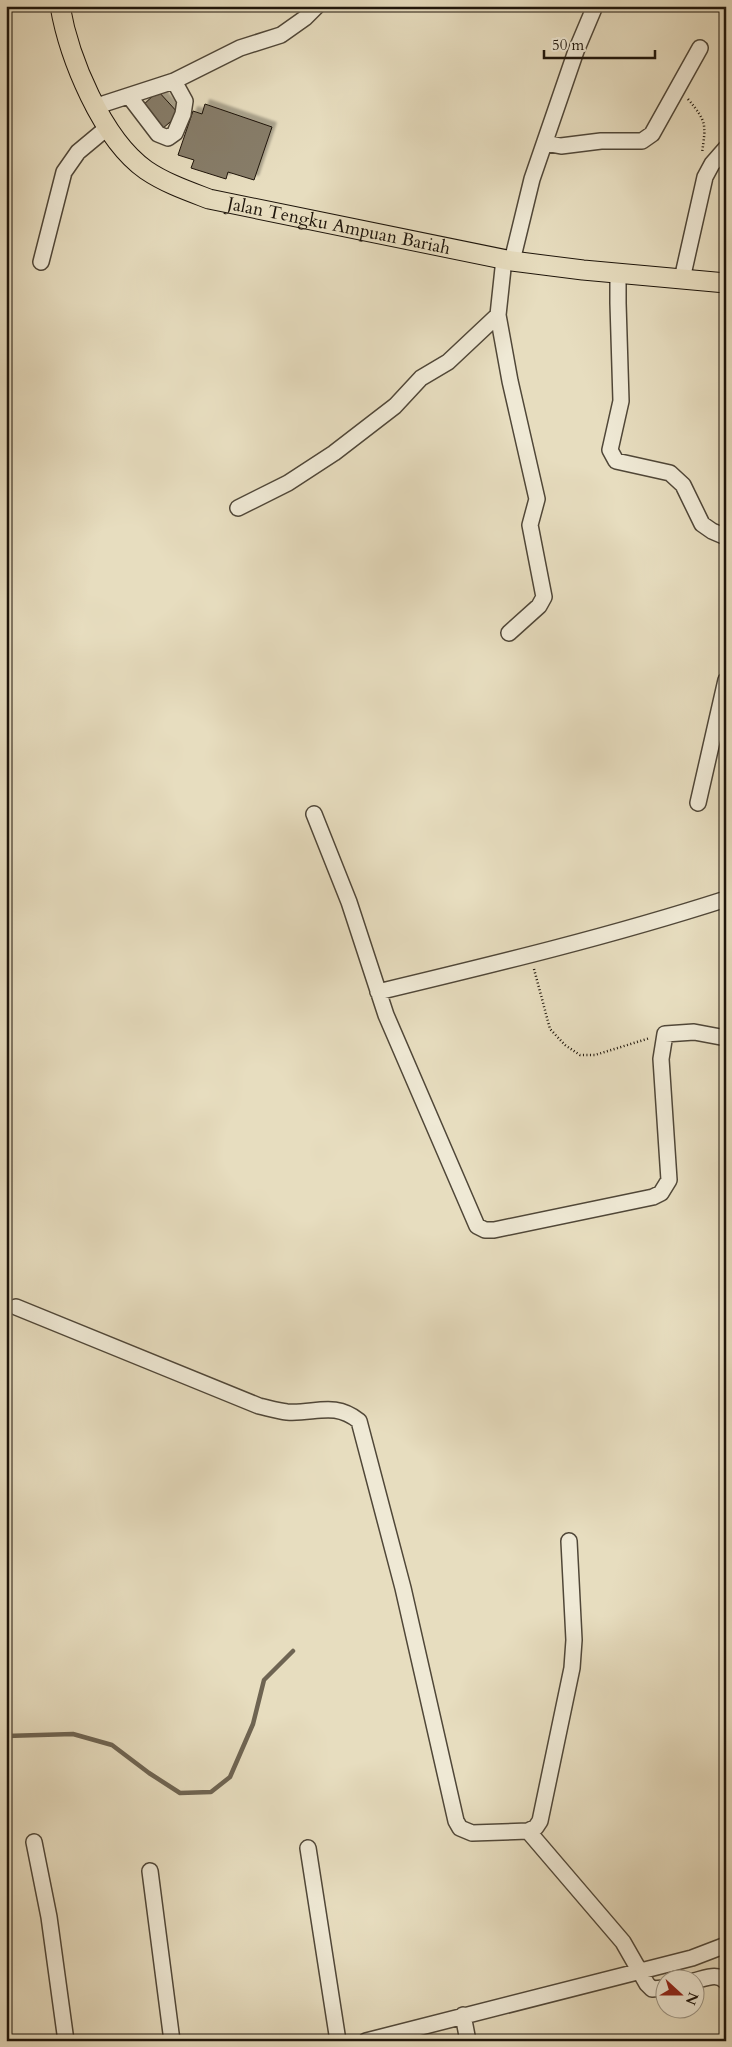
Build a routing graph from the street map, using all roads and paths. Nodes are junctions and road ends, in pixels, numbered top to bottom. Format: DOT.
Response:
graph roads {
  1 [pos="60,6"];
  2 [pos="317,6"];
  3 [pos="595,6"];
  4 [pos="700,48"];
  5 [pos="174,81"];
  6 [pos="677,87"];
  7 [pos="129,96"];
  8 [pos="94,107"];
  9 [pos="108,127"];
  10 [pos="545,143"];
  11 [pos="726,148"];
  12 [pos="705,178"];
  13 [pos="508,260"];
  14 [pos="41,262"];
  15 [pos="618,273"];
  16 [pos="682,279"];
  17 [pos="726,283"];
  18 [pos="498,315"];
  19 [pos="238,508"];
  20 [pos="726,537"];
  21 [pos="509,633"];
  22 [pos="726,680"];
  23 [pos="698,803"];
  24 [pos="314,814"];
  25 [pos="726,899"];
  26 [pos="530,956"];
  27 [pos="378,992"];
  28 [pos="665,1034"];
  29 [pos="726,1038"];
  30 [pos="16,1307"];
  31 [pos="569,1541"];
  32 [pos="528,1831"];
  33 [pos="34,1842"];
  34 [pos="308,1848"];
  35 [pos="150,1871"];
  36 [pos="726,1945"];
  37 [pos="640,1970"];
  38 [pos="704,1979"];
  39 [pos="726,1982"];
  40 [pos="654,1988"];
  41 [pos="463,2015"];
  42 [pos="410,2035"];
  43 [pos="66,2041"];
  44 [pos="172,2041"];
  45 [pos="338,2041"];
  46 [pos="366,2041"];
  47 [pos="468,2041"];
  1 -- 8 [label="main road, Jalan Tengku Ampuan Bariah"];
  2 -- 5 [label="street"];
  3 -- 10 [label="street"];
  4 -- 6 [label="street"];
  5 -- 7 [label="street"];
  5 -- 7 [label="street"];
  6 -- 10 [label="street"];
  6 -- 12 [label="path"];
  7 -- 8 [label="street"];
  8 -- 9 [label="main road, Jalan Tengku Ampuan Bariah"];
  9 -- 13 [label="main road, Jalan Tengku Ampuan Bariah"];
  9 -- 14 [label="street"];
  10 -- 13 [label="street"];
  11 -- 12 [label="street"];
  12 -- 16 [label="street"];
  13 -- 15 [label="main road, Jalan Tengku Ampuan Bariah"];
  13 -- 18 [label="street"];
  15 -- 16 [label="main road, Jalan Tengku Ampuan Bariah"];
  15 -- 20 [label="street"];
  16 -- 17 [label="main road, Jalan Tengku Ampuan Bariah"];
  18 -- 19 [label="street"];
  18 -- 21 [label="street"];
  22 -- 23 [label="street"];
  24 -- 27 [label="street"];
  25 -- 26 [label="street"];
  26 -- 27 [label="street"];
  26 -- 28 [label="path"];
  27 -- 28 [label="street"];
  28 -- 29 [label="street"];
  30 -- 32 [label="street"];
  31 -- 32 [label="street"];
  32 -- 37 [label="street"];
  33 -- 43 [label="street"];
  34 -- 45 [label="street"];
  35 -- 44 [label="street"];
  36 -- 37 [label="street"];
  37 -- 40 [label="street"];
  37 -- 41 [label="street"];
  38 -- 39 [label="street"];
  41 -- 42 [label="street"];
  41 -- 47 [label="street"];
  42 -- 46 [label="street"];
}
